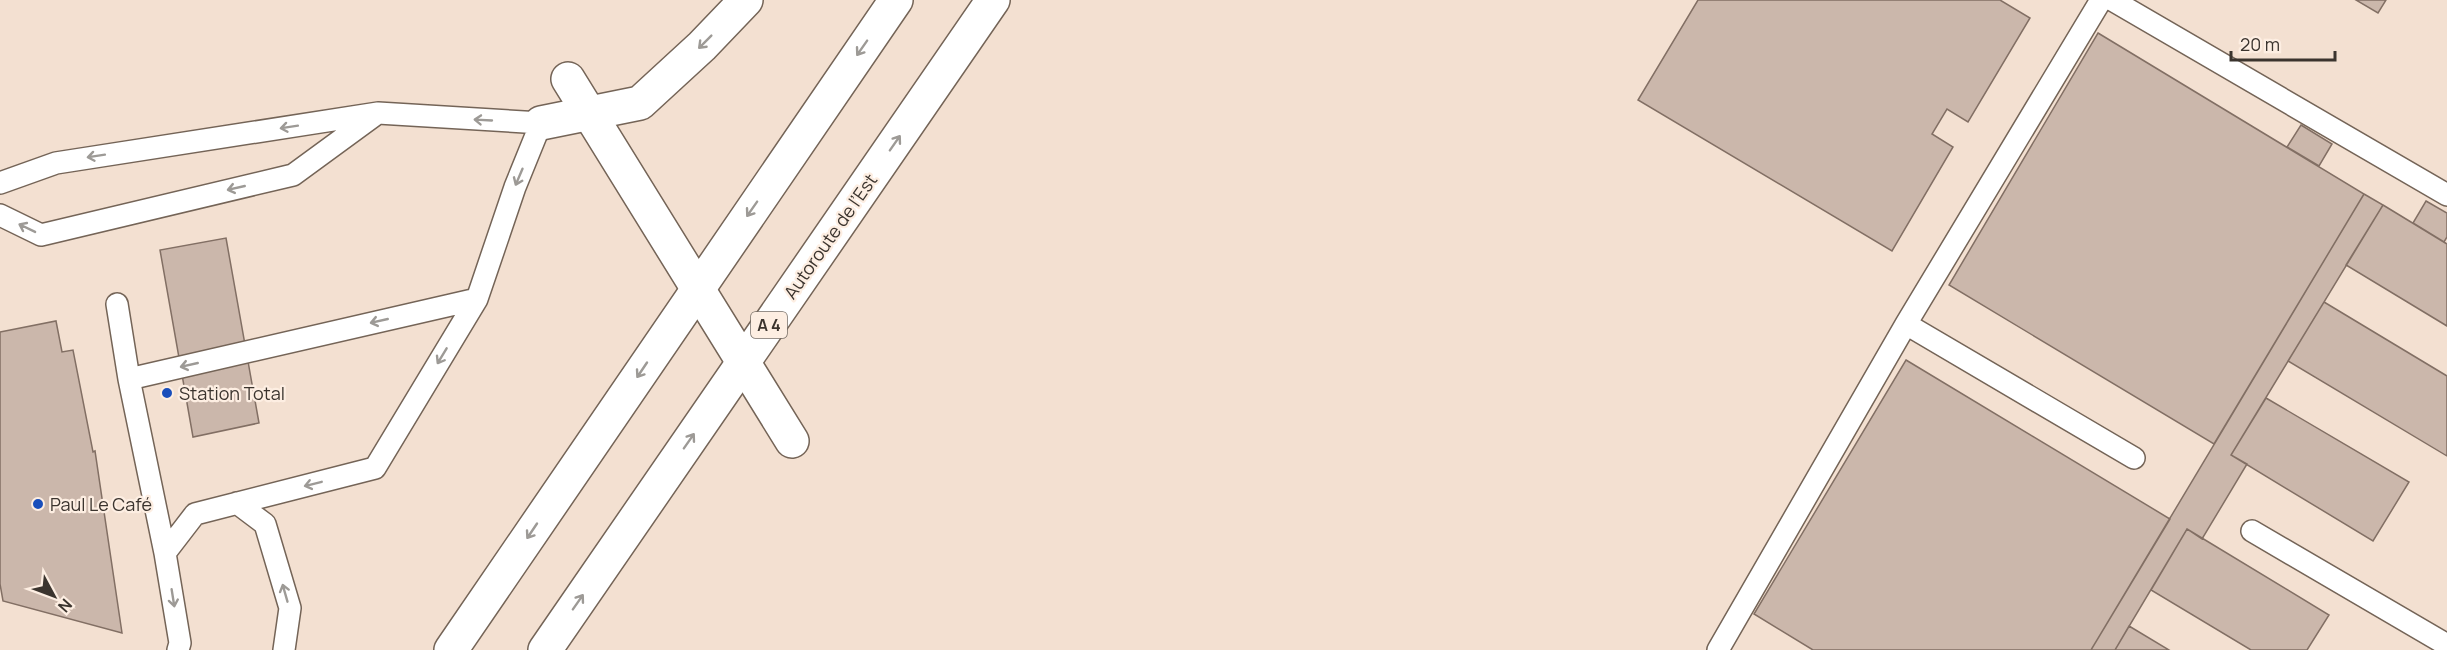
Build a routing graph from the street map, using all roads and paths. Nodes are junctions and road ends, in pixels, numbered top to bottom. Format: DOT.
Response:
graph roads {
  1 [pos="746,0"];
  2 [pos="896,0"];
  3 [pos="993,0"];
  4 [pos="2101,0"];
  5 [pos="2112,0"];
  6 [pos="568,79"];
  7 [pos="378,113"];
  8 [pos="541,123"];
  9 [pos="0,183"];
  10 [pos="2447,195"];
  11 [pos="0,214"];
  12 [pos="477,299"];
  13 [pos="117,304"];
  14 [pos="1906,324"];
  15 [pos="129,379"];
  16 [pos="792,441"];
  17 [pos="2134,458"];
  18 [pos="237,503"];
  19 [pos="2253,531"];
  20 [pos="165,553"];
  21 [pos="2447,645"];
  22 [pos="547,648"];
  23 [pos="178,650"];
  24 [pos="284,650"];
  25 [pos="452,650"];
  26 [pos="1718,650"];
  1 -- 8 [label="main road, one-way"];
  2 -- 25 [label="main road, one-way"];
  22 -- 3 [label="main road, Autoroute de l’Est / A 4, one-way"];
  4 -- 14 [label="lane"];
  5 -- 10 [label="lane"];
  6 -- 16 [label="main road"];
  8 -- 7 [label="lane, one-way"];
  7 -- 9 [label="lane, one-way"];
  7 -- 11 [label="lane, one-way"];
  8 -- 12 [label="lane, one-way"];
  12 -- 15 [label="lane, one-way"];
  12 -- 18 [label="lane, one-way"];
  13 -- 15 [label="lane"];
  14 -- 17 [label="lane"];
  14 -- 26 [label="lane"];
  15 -- 20 [label="lane"];
  18 -- 20 [label="lane"];
  24 -- 18 [label="lane, one-way"];
  19 -- 21 [label="lane"];
  20 -- 23 [label="lane, one-way"];
}
